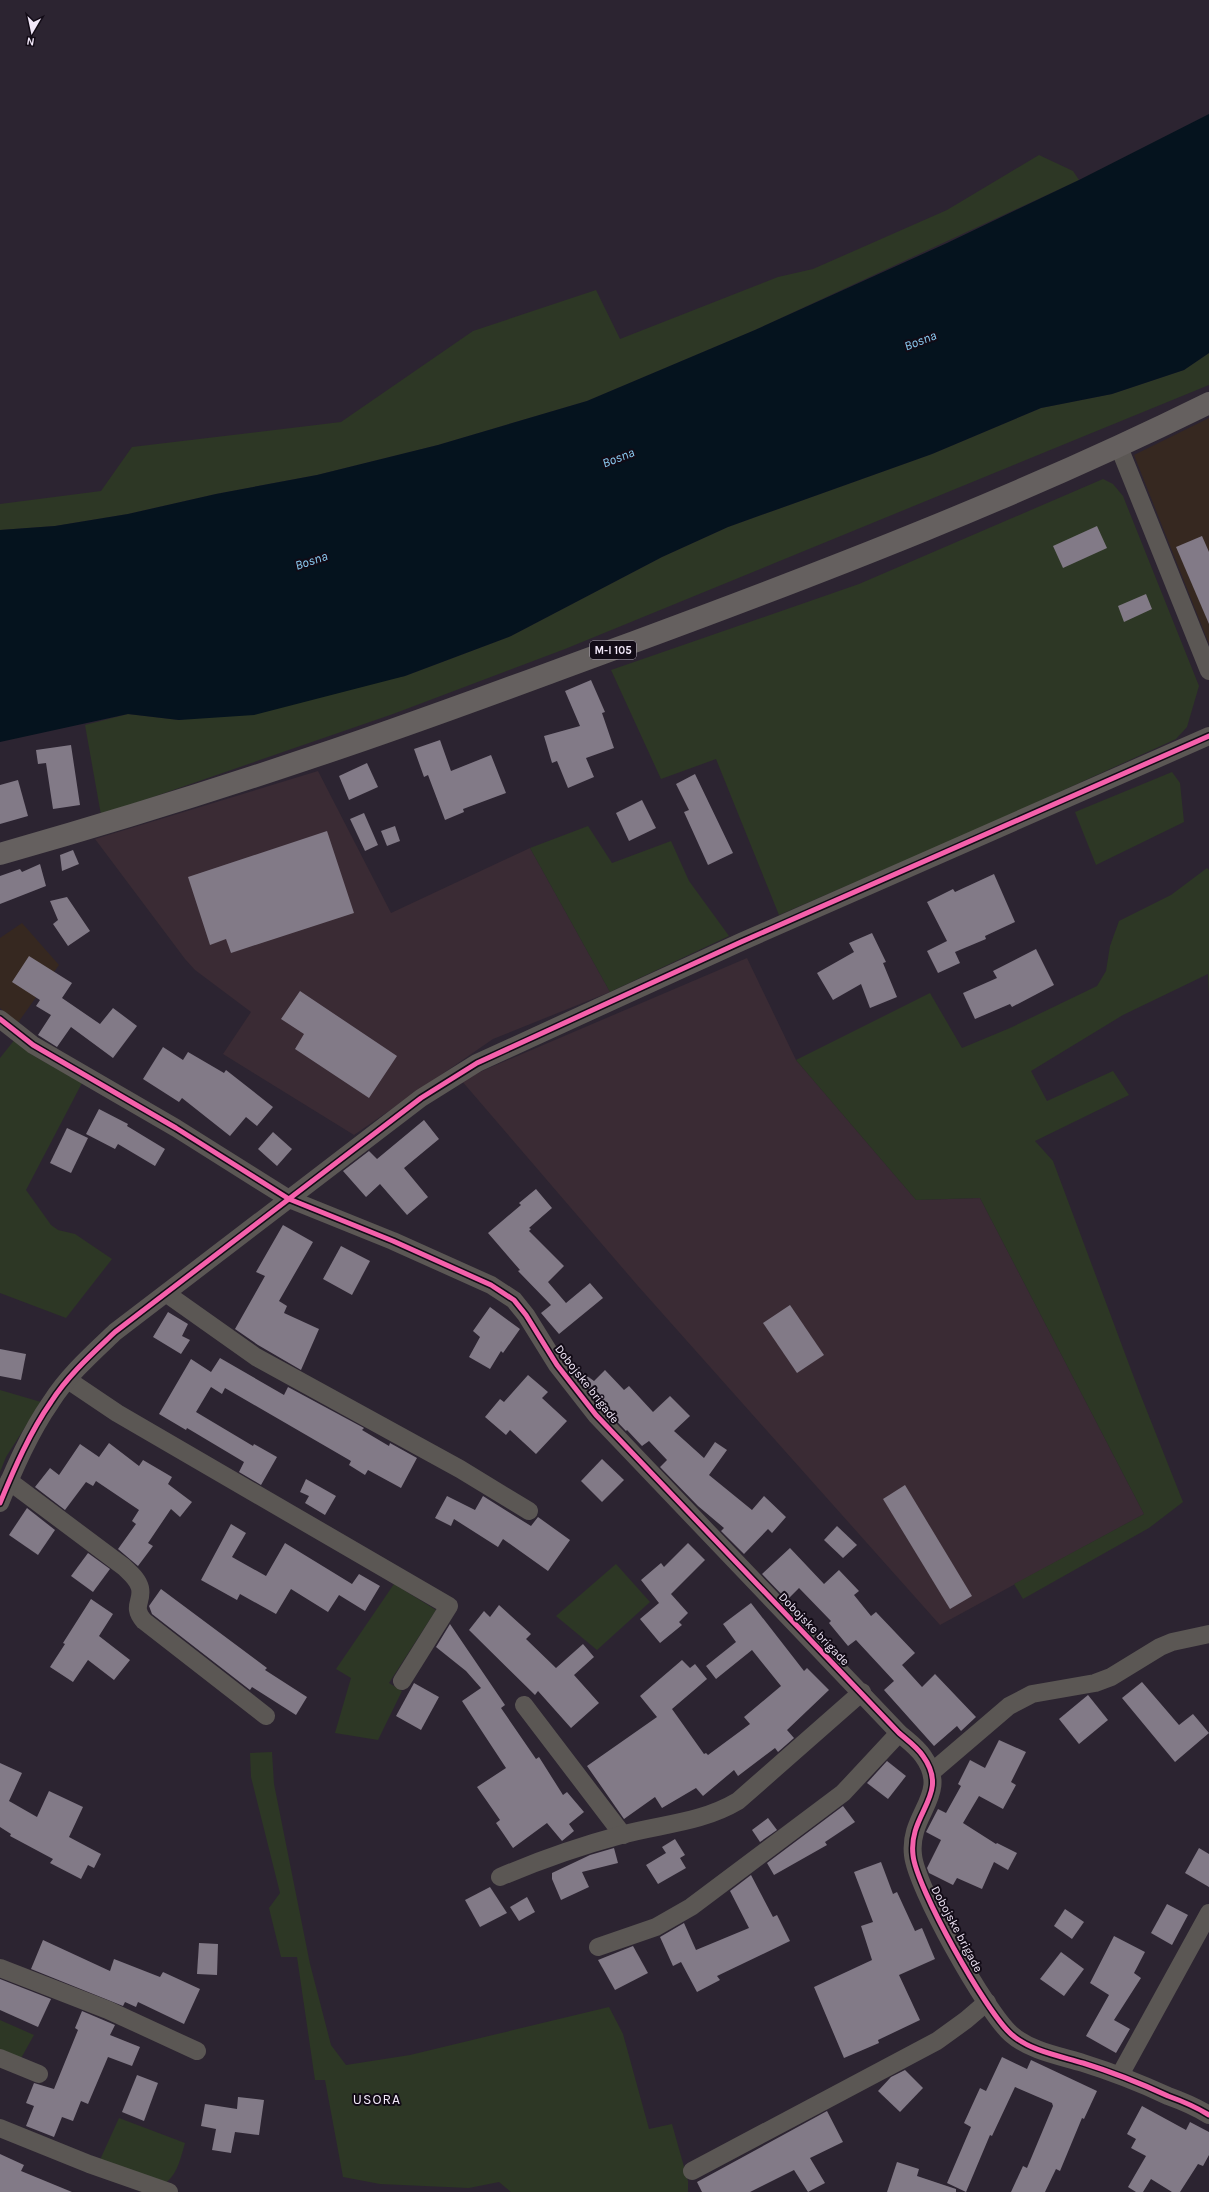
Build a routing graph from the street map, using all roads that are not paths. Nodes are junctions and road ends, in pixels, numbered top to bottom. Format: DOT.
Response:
graph roads {
  1 [pos="1209,403"];
  2 [pos="1120,447"];
  3 [pos="1209,671"];
  4 [pos="1208,733"];
  5 [pos="0,854"];
  6 [pos="0,1019"];
  7 [pos="289,1200"];
  8 [pos="167,1294"];
  9 [pos="68,1380"];
  10 [pos="9,1481"];
  11 [pos="0,1503"];
  12 [pos="529,1511"];
  13 [pos="1209,1634"];
  14 [pos="402,1681"];
  15 [pos="862,1692"];
  16 [pos="524,1705"];
  17 [pos="266,1716"];
  18 [pos="899,1733"];
  19 [pos="933,1771"];
  20 [pos="623,1835"];
  21 [pos="500,1877"];
  22 [pos="1209,1913"];
  23 [pos="598,1947"];
  24 [pos="0,1968"];
  25 [pos="987,2002"];
  26 [pos="197,2051"];
  27 [pos="0,2058"];
  28 [pos="39,2074"];
  29 [pos="1120,2075"];
  30 [pos="1206,2107"];
  31 [pos="0,2128"];
  32 [pos="692,2171"];
  33 [pos="169,2192"];
  1 -- 2 [label="main road, M-I 105"];
  2 -- 3 [label="street"];
  2 -- 5 [label="main road, M-I 105"];
  4 -- 7 [label="street"];
  6 -- 7 [label="street, Dobojske brigade"];
  7 -- 8 [label="street"];
  7 -- 15 [label="street, Dobojske brigade"];
  8 -- 9 [label="street"];
  8 -- 12 [label="street"];
  9 -- 10 [label="street"];
  9 -- 14 [label="street"];
  10 -- 11 [label="street"];
  10 -- 17 [label="street"];
  13 -- 19 [label="street"];
  15 -- 18 [label="street, Dobojske brigade"];
  15 -- 20 [label="street"];
  16 -- 20 [label="street"];
  18 -- 19 [label="street, Dobojske brigade"];
  18 -- 23 [label="street"];
  19 -- 25 [label="street, Dobojske brigade"];
  20 -- 21 [label="street"];
  22 -- 29 [label="street"];
  24 -- 26 [label="street"];
  25 -- 29 [label="street, Dobojske brigade"];
  25 -- 32 [label="street"];
  27 -- 28 [label="street"];
  29 -- 30 [label="street, Dobojske brigade"];
  31 -- 33 [label="street"];
}
